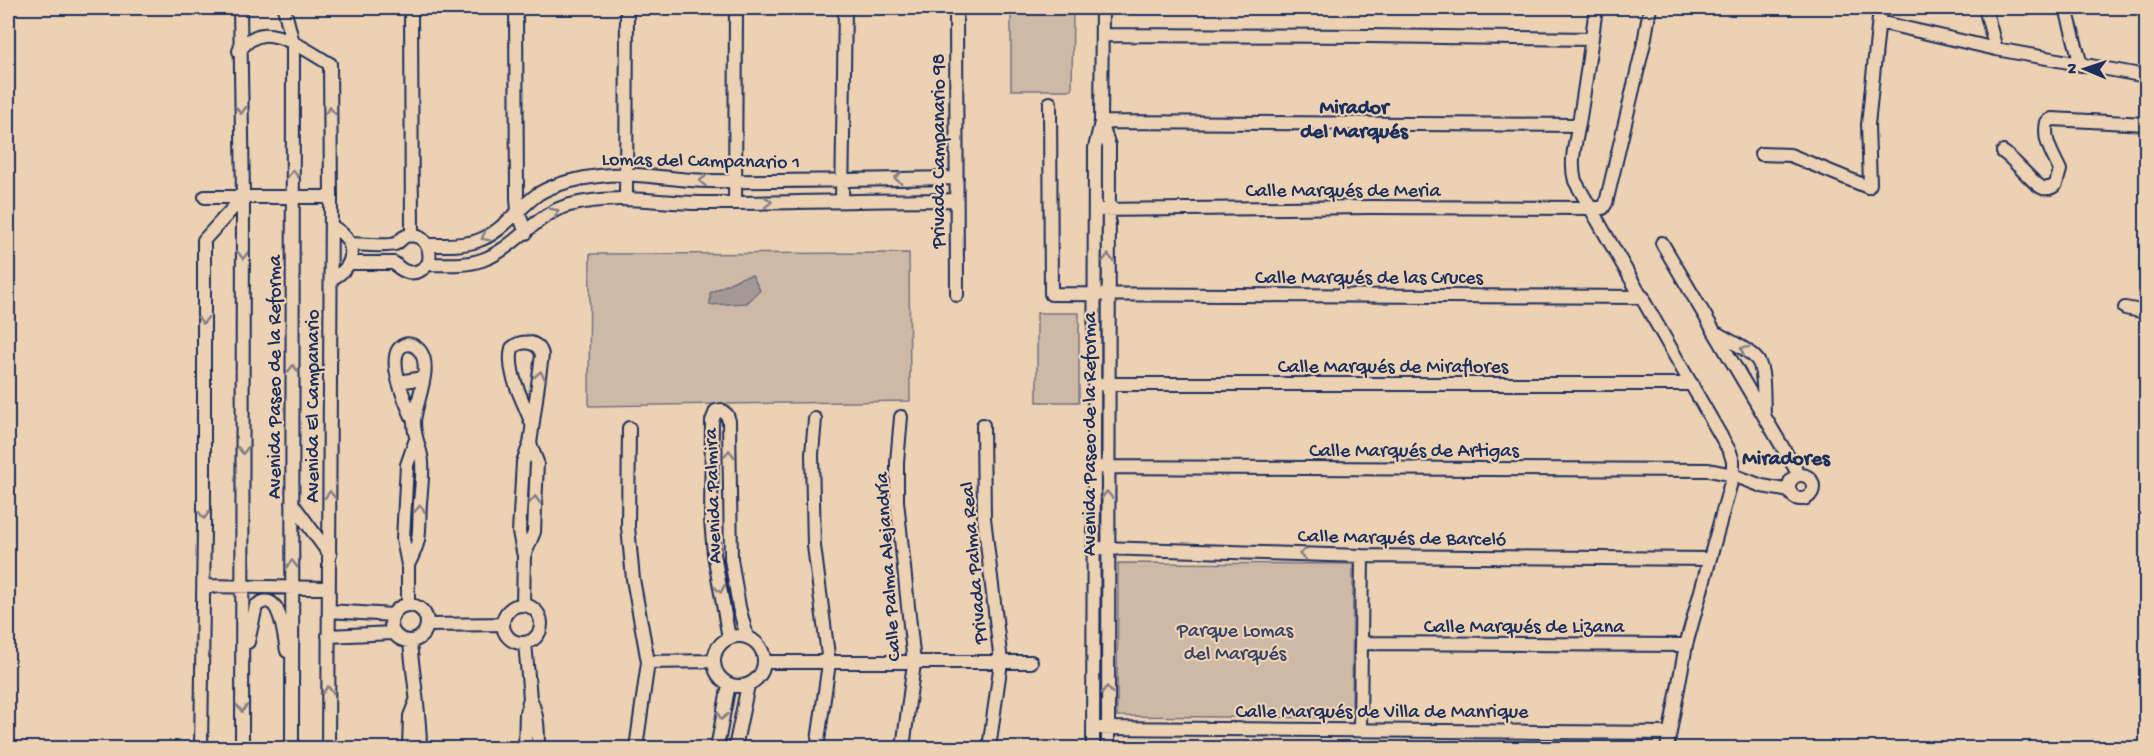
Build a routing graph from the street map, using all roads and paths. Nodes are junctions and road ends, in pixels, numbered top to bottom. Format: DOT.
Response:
graph roads {
  1 [pos="240,8"];
  2 [pos="284,8"];
  3 [pos="411,8"];
  4 [pos="516,8"];
  5 [pos="627,8"];
  6 [pos="736,8"];
  7 [pos="845,8"];
  8 [pos="956,8"];
  9 [pos="1102,8"];
  10 [pos="1596,8"];
  11 [pos="1650,8"];
  12 [pos="1880,8"];
  13 [pos="1985,8"];
  14 [pos="2066,8"];
  15 [pos="1879,22"];
  16 [pos="1102,35"];
  17 [pos="1592,39"];
  18 [pos="293,43"];
  19 [pos="1996,49"];
  20 [pos="239,51"];
  21 [pos="2081,65"];
  22 [pos="2146,76"];
  23 [pos="1050,103"];
  24 [pos="1101,122"];
  25 [pos="2146,123"];
  26 [pos="1579,125"];
  27 [pos="2003,152"];
  28 [pos="1761,154"];
  29 [pos="627,175"];
  30 [pos="957,178"];
  31 [pos="843,179"];
  32 [pos="736,181"];
  33 [pos="205,197"];
  34 [pos="243,197"];
  35 [pos="293,197"];
  36 [pos="332,197"];
  37 [pos="626,197"];
  38 [pos="842,200"];
  39 [pos="956,200"];
  40 [pos="735,203"];
  41 [pos="1590,209"];
  42 [pos="1095,210"];
  43 [pos="1108,210"];
  44 [pos="518,212"];
  45 [pos="331,226"];
  46 [pos="526,233"];
  47 [pos="412,236"];
  48 [pos="1662,243"];
  49 [pos="350,244"];
  50 [pos="395,244"];
  51 [pos="428,245"];
  52 [pos="350,263"];
  53 [pos="394,263"];
  54 [pos="428,264"];
  55 [pos="331,279"];
  56 [pos="957,295"];
  57 [pos="1095,295"];
  58 [pos="1108,295"];
  59 [pos="1643,297"];
  60 [pos="2125,308"];
  61 [pos="2146,312"];
  62 [pos="1714,332"];
  63 [pos="423,378"];
  64 [pos="399,382"];
  65 [pos="1094,384"];
  66 [pos="1108,384"];
  67 [pos="1692,384"];
  68 [pos="901,417"];
  69 [pos="815,418"];
  70 [pos="1764,418"];
  71 [pos="414,420"];
  72 [pos="531,422"];
  73 [pos="983,425"];
  74 [pos="629,428"];
  75 [pos="1101,467"];
  76 [pos="1733,475"];
  77 [pos="1799,475"];
  78 [pos="1790,491"];
  79 [pos="292,503"];
  80 [pos="1094,548"];
  81 [pos="1108,548"];
  82 [pos="330,555"];
  83 [pos="1362,556"];
  84 [pos="1709,559"];
  85 [pos="204,586"];
  86 [pos="242,586"];
  87 [pos="292,587"];
  88 [pos="329,588"];
  89 [pos="408,605"];
  90 [pos="524,605"];
  91 [pos="329,610"];
  92 [pos="393,615"];
  93 [pos="503,624"];
  94 [pos="427,625"];
  95 [pos="393,633"];
  96 [pos="328,636"];
  97 [pos="747,637"];
  98 [pos="729,638"];
  99 [pos="410,642"];
  100 [pos="525,643"];
  101 [pos="1362,643"];
  102 [pos="1686,645"];
  103 [pos="714,661"];
  104 [pos="648,662"];
  105 [pos="764,662"];
  106 [pos="1001,662"];
  107 [pos="1031,662"];
  108 [pos="829,663"];
  109 [pos="914,663"];
  110 [pos="242,679"];
  111 [pos="292,679"];
  112 [pos="729,684"];
  113 [pos="748,685"];
  114 [pos="530,698"];
  115 [pos="416,701"];
  116 [pos="1093,728"];
  117 [pos="1107,728"];
  118 [pos="1360,730"];
  119 [pos="1670,733"];
  120 [pos="201,748"];
  121 [pos="242,748"];
  122 [pos="292,748"];
  123 [pos="328,748"];
  124 [pos="409,748"];
  125 [pos="420,748"];
  126 [pos="525,748"];
  127 [pos="538,748"];
  128 [pos="636,748"];
  129 [pos="717,748"];
  130 [pos="735,748"];
  131 [pos="817,748"];
  132 [pos="903,748"];
  133 [pos="989,748"];
  134 [pos="1093,748"];
  135 [pos="1108,748"];
  136 [pos="1667,748"];
  1 -- 20 [label="street, Avenida Paseo de la Reforma"];
  2 -- 18 [label="street, Avenida Paseo de la Reforma"];
  3 -- 47 [label="street"];
  4 -- 44 [label="street"];
  5 -- 29 [label="street"];
  6 -- 32 [label="street"];
  7 -- 31 [label="street"];
  8 -- 30 [label="street, Privada Campanario 98"];
  9 -- 16 [label="street, Avenida Paseo de la Reforma"];
  10 -- 17 [label="street"];
  11 -- 41 [label="street"];
  12 -- 15 [label="street"];
  13 -- 19 [label="street"];
  14 -- 21 [label="street"];
  15 -- 19 [label="street"];
  15 -- 28 [label="street"];
  16 -- 17 [label="street"];
  16 -- 24 [label="street, Avenida Paseo de la Reforma"];
  17 -- 26 [label="street"];
  18 -- 20 [label="street"];
  35 -- 18 [label="street, Avenida Paseo de la Reforma, one-way"];
  36 -- 18 [label="street, Avenida El Campanario, one-way"];
  19 -- 21 [label="street"];
  20 -- 34 [label="street, Avenida Paseo de la Reforma, one-way"];
  21 -- 22 [label="street"];
  23 -- 57 [label="street, Calle Marqués de las Cruces"];
  24 -- 26 [label="street"];
  24 -- 42 [label="street, Avenida Paseo de la Reforma"];
  24 -- 43 [label="street, Avenida Paseo de la Reforma"];
  25 -- 27 [label="street"];
  26 -- 41 [label="street"];
  32 -- 29 [label="street, Lomas del Campanario 1, one-way"];
  29 -- 37 [label="street"];
  29 -- 44 [label="street, Lomas del Campanario 1"];
  30 -- 31 [label="street, Lomas del Campanario 1, one-way"];
  30 -- 39 [label="street, Privada Campanario 98"];
  31 -- 32 [label="street, Lomas del Campanario 1"];
  31 -- 38 [label="street"];
  32 -- 40 [label="street"];
  33 -- 34 [label="street"];
  34 -- 35 [label="street"];
  34 -- 85 [label="street, one-way"];
  34 -- 86 [label="street, Avenida Paseo de la Reforma, one-way"];
  35 -- 36 [label="street"];
  79 -- 35 [label="street, Avenida Paseo de la Reforma, one-way"];
  36 -- 45 [label="street, Avenida El Campanario"];
  37 -- 40 [label="street, Lomas del Campanario 1"];
  46 -- 37 [label="street, Lomas del Campanario 1, one-way"];
  38 -- 39 [label="street, Lomas del Campanario 1"];
  40 -- 38 [label="street, Lomas del Campanario 1, one-way"];
  39 -- 56 [label="street, Privada Campanario 98"];
  41 -- 43 [label="street, Calle Marqués de Meria"];
  41 -- 59 [label="street"];
  42 -- 43 [label="street, Calle Marqués de Meria"];
  42 -- 57 [label="street, Avenida Paseo de la Reforma"];
  58 -- 43 [label="street, Avenida Paseo de la Reforma, one-way"];
  44 -- 46 [label="street"];
  44 -- 51 [label="street, Lomas del Campanario 1, one-way"];
  45 -- 49 [label="street"];
  45 -- 55 [label="street, Avenida El Campanario"];
  46 -- 54 [label="street, Lomas del Campanario 1"];
  47 -- 50 [label="street"];
  47 -- 51 [label="street"];
  48 -- 62 [label="street"];
  49 -- 50 [label="street"];
  49 -- 52 [label="street"];
  50 -- 53 [label="street"];
  51 -- 54 [label="street"];
  52 -- 53 [label="street"];
  52 -- 55 [label="street"];
  53 -- 54 [label="street"];
  82 -- 55 [label="street, Avenida El Campanario, one-way"];
  57 -- 58 [label="street, Calle Marqués de las Cruces"];
  57 -- 65 [label="street, Avenida Paseo de la Reforma"];
  58 -- 59 [label="street, Calle Marqués de las Cruces"];
  58 -- 66 [label="street, Avenida Paseo de la Reforma"];
  59 -- 67 [label="street"];
  60 -- 61 [label="street"];
  62 -- 70 [label="street"];
  70 -- 62 [label="street, one-way"];
  63 -- 64 [label="street"];
  63 -- 64 [label="street"];
  63 -- 71 [label="street"];
  64 -- 71 [label="street"];
  65 -- 66 [label="street, Calle Marqués de Miraflores"];
  65 -- 75 [label="street, Avenida Paseo de la Reforma"];
  66 -- 67 [label="street, Calle Marqués de Miraflores"];
  66 -- 75 [label="street, Avenida Paseo de la Reforma"];
  67 -- 76 [label="street"];
  68 -- 109 [label="street, Calle Palma Alejandría"];
  69 -- 108 [label="street"];
  70 -- 77 [label="street"];
  71 -- 89 [label="street"];
  72 -- 72 [label="street, one-way"];
  72 -- 90 [label="street"];
  73 -- 106 [label="street, Privada Palma Real"];
  74 -- 104 [label="street"];
  75 -- 76 [label="street, Calle Marqués de Artigas"];
  75 -- 80 [label="street, Avenida Paseo de la Reforma"];
  81 -- 75 [label="street, Avenida Paseo de la Reforma, one-way"];
  76 -- 78 [label="street, Calle Marqués de Artigas"];
  76 -- 84 [label="street"];
  77 -- 78 [label="street"];
  77 -- 78 [label="street"];
  79 -- 82 [label="street"];
  87 -- 79 [label="street, Avenida Paseo de la Reforma, one-way"];
  80 -- 81 [label="street, Calle Marqués de Barceló"];
  80 -- 116 [label="street, Avenida Paseo de la Reforma"];
  83 -- 81 [label="street, Calle Marqués de Barceló, one-way"];
  117 -- 81 [label="street, Avenida Paseo de la Reforma, one-way"];
  82 -- 88 [label="street, Avenida El Campanario"];
  83 -- 84 [label="street, Calle Marqués de Barceló"];
  83 -- 101 [label="street"];
  84 -- 102 [label="street"];
  85 -- 86 [label="street"];
  85 -- 120 [label="street"];
  86 -- 87 [label="street"];
  86 -- 110 [label="street, Avenida Paseo de la Reforma"];
  87 -- 88 [label="street"];
  87 -- 111 [label="street, Avenida Paseo de la Reforma"];
  88 -- 91 [label="street, Avenida El Campanario"];
  89 -- 92 [label="street"];
  89 -- 94 [label="street"];
  90 -- 93 [label="street"];
  90 -- 100 [label="street"];
  91 -- 92 [label="street"];
  91 -- 96 [label="street, Avenida El Campanario"];
  92 -- 95 [label="street"];
  93 -- 94 [label="street"];
  93 -- 100 [label="street"];
  94 -- 99 [label="street"];
  95 -- 96 [label="street"];
  95 -- 99 [label="street"];
  123 -- 96 [label="street, Avenida El Campanario, one-way"];
  97 -- 98 [label="street"];
  97 -- 98 [label="street, Avenida Palmira, one-way"];
  97 -- 105 [label="street"];
  98 -- 103 [label="street"];
  99 -- 115 [label="street"];
  100 -- 114 [label="street"];
  101 -- 102 [label="street, Calle Marqués de Lizana"];
  101 -- 118 [label="street"];
  102 -- 119 [label="street"];
  103 -- 104 [label="street"];
  103 -- 112 [label="street"];
  104 -- 128 [label="street"];
  105 -- 108 [label="street"];
  105 -- 113 [label="street"];
  106 -- 107 [label="street"];
  106 -- 109 [label="street"];
  106 -- 133 [label="street, Privada Palma Real"];
  108 -- 109 [label="street"];
  108 -- 131 [label="street"];
  109 -- 132 [label="street, Calle Palma Alejandría"];
  110 -- 111 [label="street"];
  110 -- 121 [label="street, Avenida Paseo de la Reforma, one-way"];
  111 -- 122 [label="street, Avenida Paseo de la Reforma"];
  112 -- 113 [label="street"];
  112 -- 129 [label="street, one-way"];
  113 -- 130 [label="street"];
  114 -- 126 [label="street"];
  114 -- 127 [label="street"];
  115 -- 124 [label="street"];
  115 -- 125 [label="street"];
  116 -- 117 [label="street, Calle Marqués de Villa de Manrique"];
  116 -- 134 [label="street, Avenida Paseo de la Reforma"];
  117 -- 118 [label="street, Calle Marqués de Villa de Manrique"];
  117 -- 135 [label="street, Avenida Paseo de la Reforma"];
  118 -- 119 [label="street, Calle Marqués de Villa de Manrique"];
  119 -- 136 [label="street"];
}
